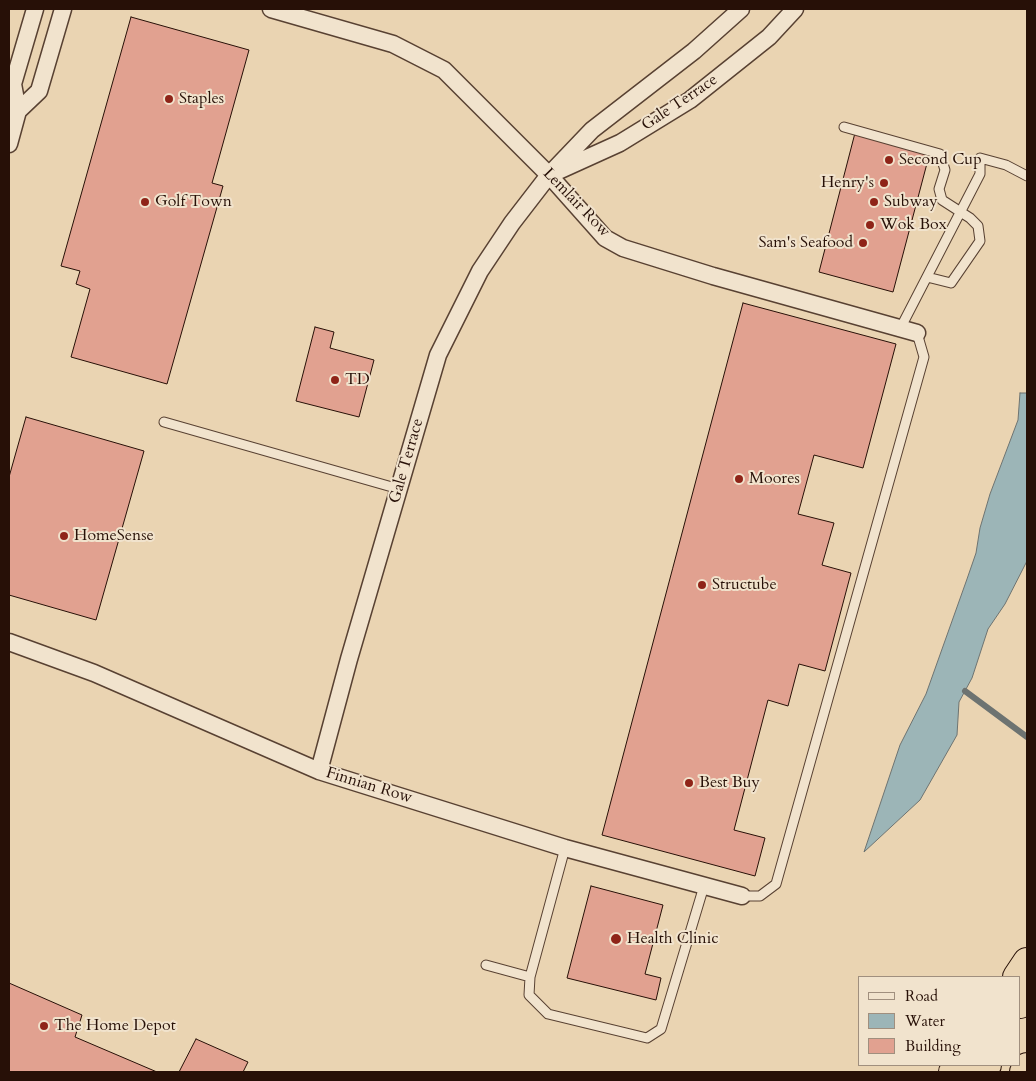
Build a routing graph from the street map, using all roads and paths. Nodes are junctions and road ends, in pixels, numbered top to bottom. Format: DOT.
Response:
graph roads {
  1 [pos="35,9"];
  2 [pos="63,9"];
  3 [pos="741,9"];
  4 [pos="795,9"];
  5 [pos="278,10"];
  6 [pos="18,110"];
  7 [pos="844,127"];
  8 [pos="9,144"];
  9 [pos="549,175"];
  10 [pos="1027,176"];
  11 [pos="961,212"];
  12 [pos="927,277"];
  13 [pos="901,327"];
  14 [pos="917,333"];
  15 [pos="164,422"];
  16 [pos="399,489"];
  17 [pos="9,642"];
  18 [pos="319,770"];
  19 [pos="565,848"];
  20 [pos="704,886"];
  21 [pos="742,896"];
  22 [pos="1027,962"];
  23 [pos="486,965"];
  24 [pos="1018,976"];
  25 [pos="530,977"];
  26 [pos="1027,991"];
  27 [pos="1021,1002"];
  28 [pos="1027,1067"];
  29 [pos="1024,1072"];
  1 -- 6 [label="street"];
  2 -- 6 [label="street"];
  3 -- 9 [label="street, Gale Terrace"];
  4 -- 9 [label="street, Gale Terrace"];
  5 -- 9 [label="street, Lemlair Row"];
  6 -- 8 [label="street"];
  7 -- 11 [label="lane"];
  9 -- 13 [label="street, Lemlair Row"];
  9 -- 16 [label="street, Gale Terrace"];
  10 -- 11 [label="lane"];
  11 -- 12 [label="lane"];
  11 -- 12 [label="lane"];
  12 -- 13 [label="lane"];
  13 -- 14 [label="street, Lemlair Row"];
  14 -- 21 [label="lane"];
  15 -- 16 [label="lane"];
  16 -- 18 [label="street, Gale Terrace"];
  17 -- 18 [label="street, Finnian Row"];
  18 -- 19 [label="street, Finnian Row"];
  19 -- 20 [label="street, Finnian Row"];
  19 -- 25 [label="lane"];
  20 -- 21 [label="street, Finnian Row"];
  20 -- 25 [label="lane"];
  22 -- 24 [label="highway"];
  23 -- 25 [label="lane"];
  26 -- 27 [label="highway"];
  28 -- 29 [label="highway"];
}
